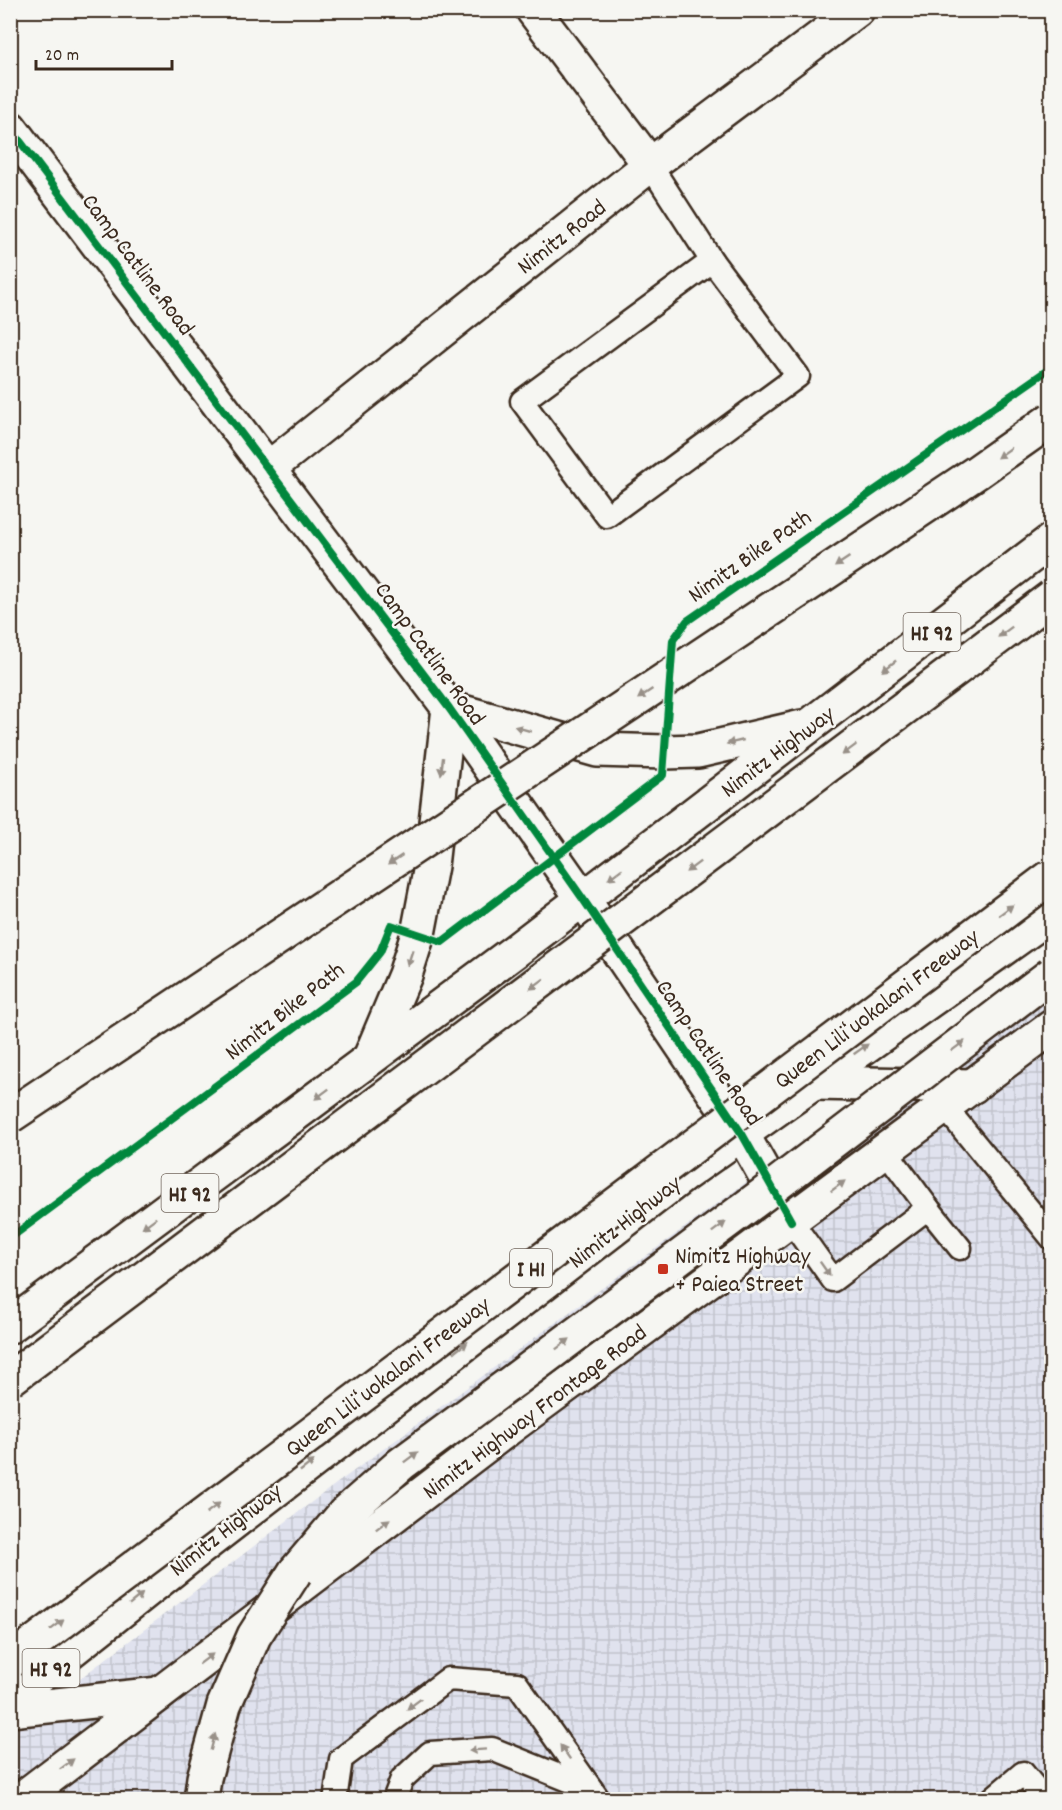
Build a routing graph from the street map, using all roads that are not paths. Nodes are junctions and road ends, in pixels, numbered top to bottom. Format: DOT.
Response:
graph roads {
  1 [pos="533,10"];
  2 [pos="857,10"];
  3 [pos="10,128"];
  4 [pos="650,165"];
  5 [pos="712,261"];
  6 [pos="1052,419"];
  7 [pos="269,468"];
  8 [pos="1052,540"];
  9 [pos="1052,597"];
  10 [pos="449,708"];
  11 [pos="812,724"];
  12 [pos="1052,876"];
  13 [pos="583,899"];
  14 [pos="1052,914"];
  15 [pos="1052,974"];
  16 [pos="1052,1027"];
  17 [pos="369,1059"];
  18 [pos="813,1083"];
  19 [pos="973,1086"];
  20 [pos="945,1107"];
  21 [pos="10,1116"];
  22 [pos="742,1134"];
  23 [pos="886,1151"];
  24 [pos="928,1208"];
  25 [pos="791,1221"];
  26 [pos="1049,1229"];
  27 [pos="960,1248"];
  28 [pos="10,1326"];
  29 [pos="10,1379"];
  30 [pos="10,1661"];
  31 [pos="159,1694"];
  32 [pos="10,1700"];
  33 [pos="10,1710"];
  34 [pos="595,1794"];
  35 [pos="20,1800"];
  36 [pos="201,1800"];
  37 [pos="335,1800"];
  38 [pos="394,1800"];
  39 [pos="991,1800"];
  40 [pos="1045,1800"];
  1 -- 4 [label="main road"];
  2 -- 4 [label="main road, Nimitz Road"];
  3 -- 7 [label="main road, Camp Catline Road"];
  4 -- 5 [label="lane"];
  4 -- 7 [label="main road, Nimitz Road"];
  5 -- 5 [label="lane"];
  6 -- 21 [label="main road, one-way, bridge"];
  7 -- 10 [label="main road, Camp Catline Road"];
  8 -- 11 [label="main road, Nimitz Highway / HI 92, one-way"];
  9 -- 29 [label="main road, one-way, bridge"];
  11 -- 10 [label="main road, one-way"];
  10 -- 13 [label="main road, Camp Catline Road"];
  10 -- 17 [label="main road, one-way"];
  11 -- 13 [label="main road, Nimitz Highway / HI 92, one-way"];
  30 -- 12 [label="main road, Queen Liliʻuokalani Freeway / I H1, one-way, bridge"];
  13 -- 17 [label="main road, Nimitz Highway / HI 92"];
  13 -- 22 [label="main road, Camp Catline Road"];
  18 -- 14 [label="main road, Nimitz Highway / HI 92, one-way"];
  36 -- 15 [label="main road, one-way, bridge"];
  16 -- 19 [label="main road, Nimitz Highway Frontage Road"];
  17 -- 28 [label="main road, Nimitz Highway / HI 92, one-way"];
  18 -- 19 [label="main road"];
  18 -- 22 [label="main road, Nimitz Highway / HI 92"];
  19 -- 20 [label="main road, Nimitz Highway Frontage Road"];
  20 -- 23 [label="main road, Nimitz Highway Frontage Road"];
  20 -- 26 [label="lane"];
  22 -- 25 [label="main road, Camp Catline Road"];
  32 -- 22 [label="main road, Nimitz Highway / HI 92, one-way"];
  23 -- 24 [label="lane"];
  25 -- 23 [label="main road, Nimitz Highway Frontage Road, one-way"];
  25 -- 24 [label="lane, one-way"];
  24 -- 27 [label="lane"];
  31 -- 25 [label="main road, Nimitz Highway Frontage Road, one-way"];
  31 -- 33 [label="main road"];
  35 -- 31 [label="main road, Nimitz Highway Frontage Road, one-way"];
  34 -- 37 [label="lane, one-way"];
  34 -- 38 [label="lane, one-way"];
  39 -- 40 [label="lane"];
}
